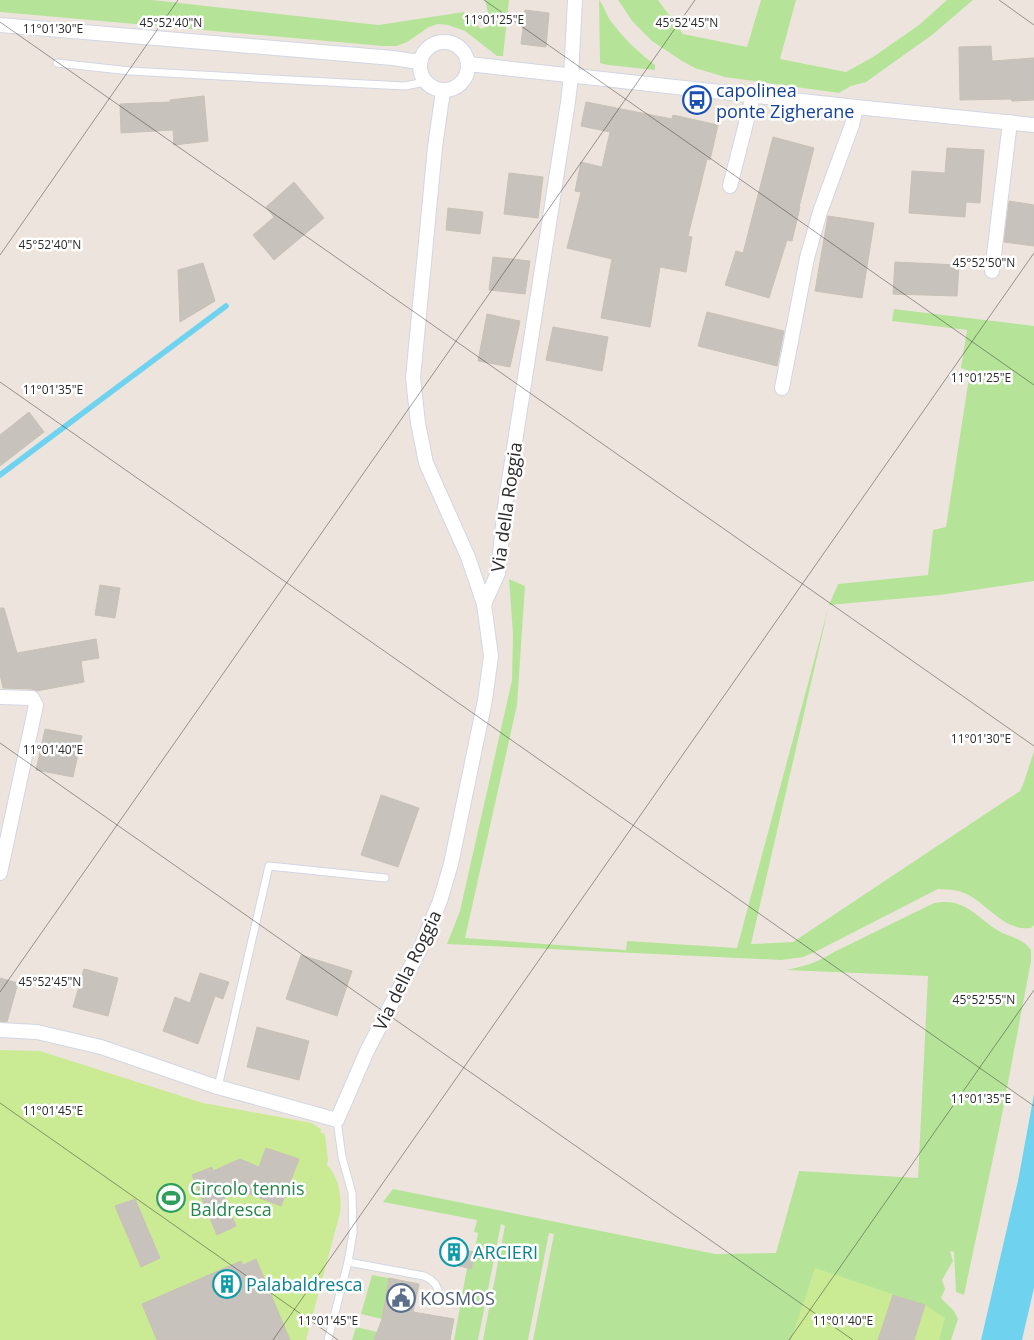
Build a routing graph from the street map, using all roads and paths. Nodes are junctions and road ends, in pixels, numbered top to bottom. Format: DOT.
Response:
graph roads {
  1 [pos="575,0"];
  2 [pos="0,25"];
  3 [pos="420,62"];
  4 [pos="57,63"];
  5 [pos="468,64"];
  6 [pos="571,76"];
  7 [pos="424,82"];
  8 [pos="443,91"];
  9 [pos="753,96"];
  10 [pos="856,107"];
  11 [pos="1010,122"];
  12 [pos="1034,124"];
  13 [pos="730,186"];
  14 [pos="992,271"];
  15 [pos="782,388"];
  16 [pos="484,604"];
  17 [pos="0,697"];
  18 [pos="0,873"];
  19 [pos="385,878"];
  20 [pos="0,1030"];
  21 [pos="218,1087"];
  22 [pos="338,1120"];
  23 [pos="348,1262"];
  24 [pos="439,1299"];
  25 [pos="328,1340"];
  1 -- 6 [label="street, Via della Roggia"];
  2 -- 3 [label="street"];
  3 -- 5 [label="street"];
  3 -- 7 [label="street"];
  4 -- 7 [label="lane"];
  5 -- 6 [label="street"];
  5 -- 8 [label="street"];
  6 -- 9 [label="street"];
  6 -- 16 [label="street, Via della Roggia"];
  7 -- 8 [label="street"];
  8 -- 16 [label="street"];
  9 -- 10 [label="street"];
  9 -- 13 [label="street"];
  10 -- 11 [label="street"];
  10 -- 15 [label="street"];
  11 -- 12 [label="street"];
  11 -- 14 [label="street"];
  16 -- 22 [label="street, Via della Roggia"];
  17 -- 18 [label="street"];
  19 -- 21 [label="lane"];
  20 -- 21 [label="street"];
  21 -- 22 [label="street"];
  22 -- 23 [label="lane, Via della Roggia"];
  23 -- 24 [label="lane"];
  23 -- 25 [label="lane, Via della Roggia"];
}
